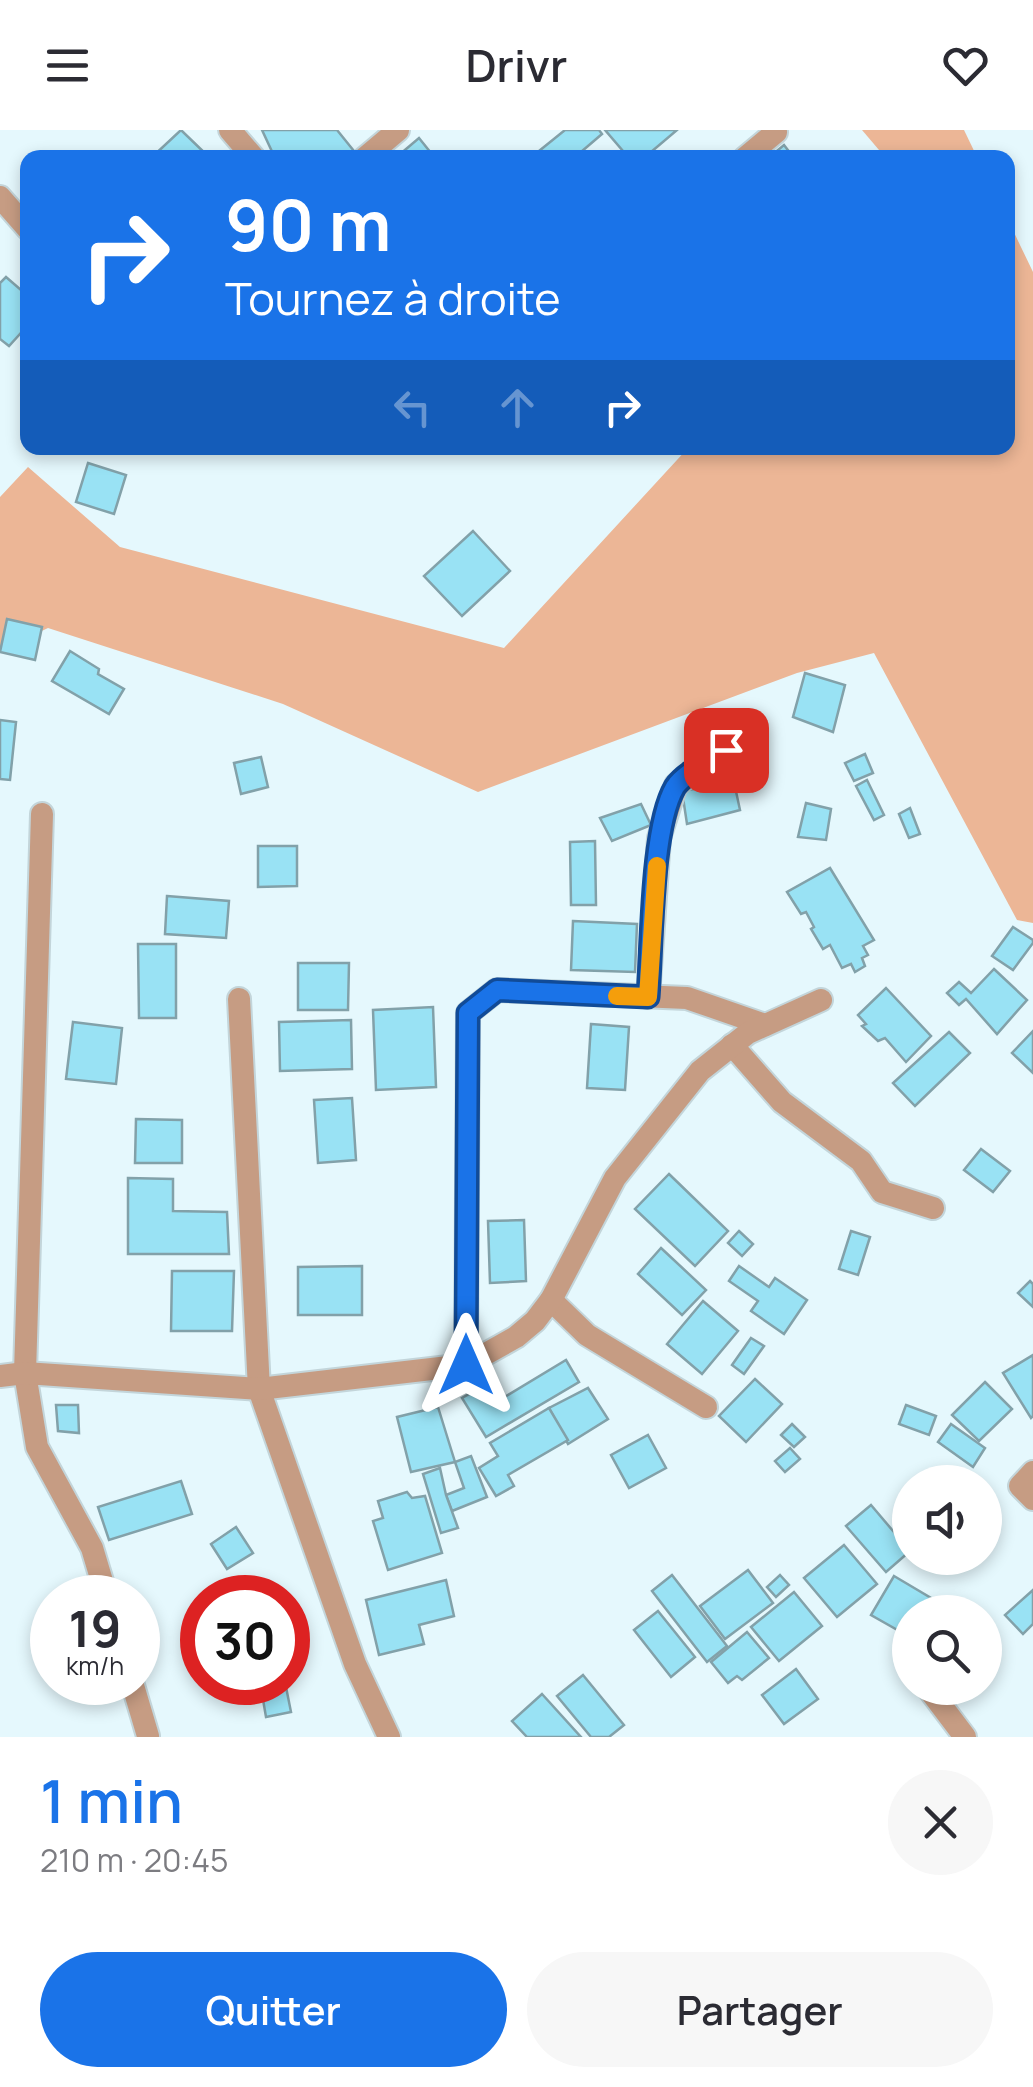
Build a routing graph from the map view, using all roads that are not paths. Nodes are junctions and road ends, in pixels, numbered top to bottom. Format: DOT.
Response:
graph roads {
  1 [pos="230,130"];
  2 [pos="398,130"];
  3 [pos="776,132"];
  4 [pos="247,150"];
  5 [pos="374,150"];
  6 [pos="755,150"];
  7 [pos="0,197"];
  8 [pos="20,221"];
  9 [pos="750,733"];
  10 [pos="42,814"];
  11 [pos="648,997"];
  12 [pos="240,999"];
  13 [pos="821,1000"];
  14 [pos="765,1026"];
  15 [pos="732,1046"];
  16 [pos="933,1208"];
  17 [pos="551,1300"];
  18 [pos="466,1365"];
  19 [pos="25,1373"];
  20 [pos="0,1376"];
  21 [pos="260,1389"];
  22 [pos="706,1408"];
  23 [pos="1033,1472"];
  24 [pos="1033,1499"];
  25 [pos="100,1575"];
  26 [pos="139,1705"];
  27 [pos="941,1705"];
  28 [pos="148,1736"];
  29 [pos="389,1737"];
  30 [pos="965,1737"];
  1 -- 4 [label="street"];
  2 -- 5 [label="street"];
  3 -- 6 [label="street"];
  7 -- 8 [label="street"];
  9 -- 11 [label="street"];
  10 -- 19 [label="street"];
  11 -- 14 [label="street"];
  11 -- 18 [label="street"];
  12 -- 21 [label="street"];
  13 -- 14 [label="street"];
  14 -- 15 [label="street"];
  15 -- 16 [label="street"];
  15 -- 17 [label="street"];
  17 -- 18 [label="street"];
  17 -- 22 [label="street"];
  18 -- 21 [label="street"];
  19 -- 20 [label="street"];
  19 -- 21 [label="street"];
  19 -- 25 [label="street"];
  21 -- 29 [label="street"];
  23 -- 24 [label="street"];
  26 -- 28 [label="street"];
  27 -- 30 [label="street"];
}
